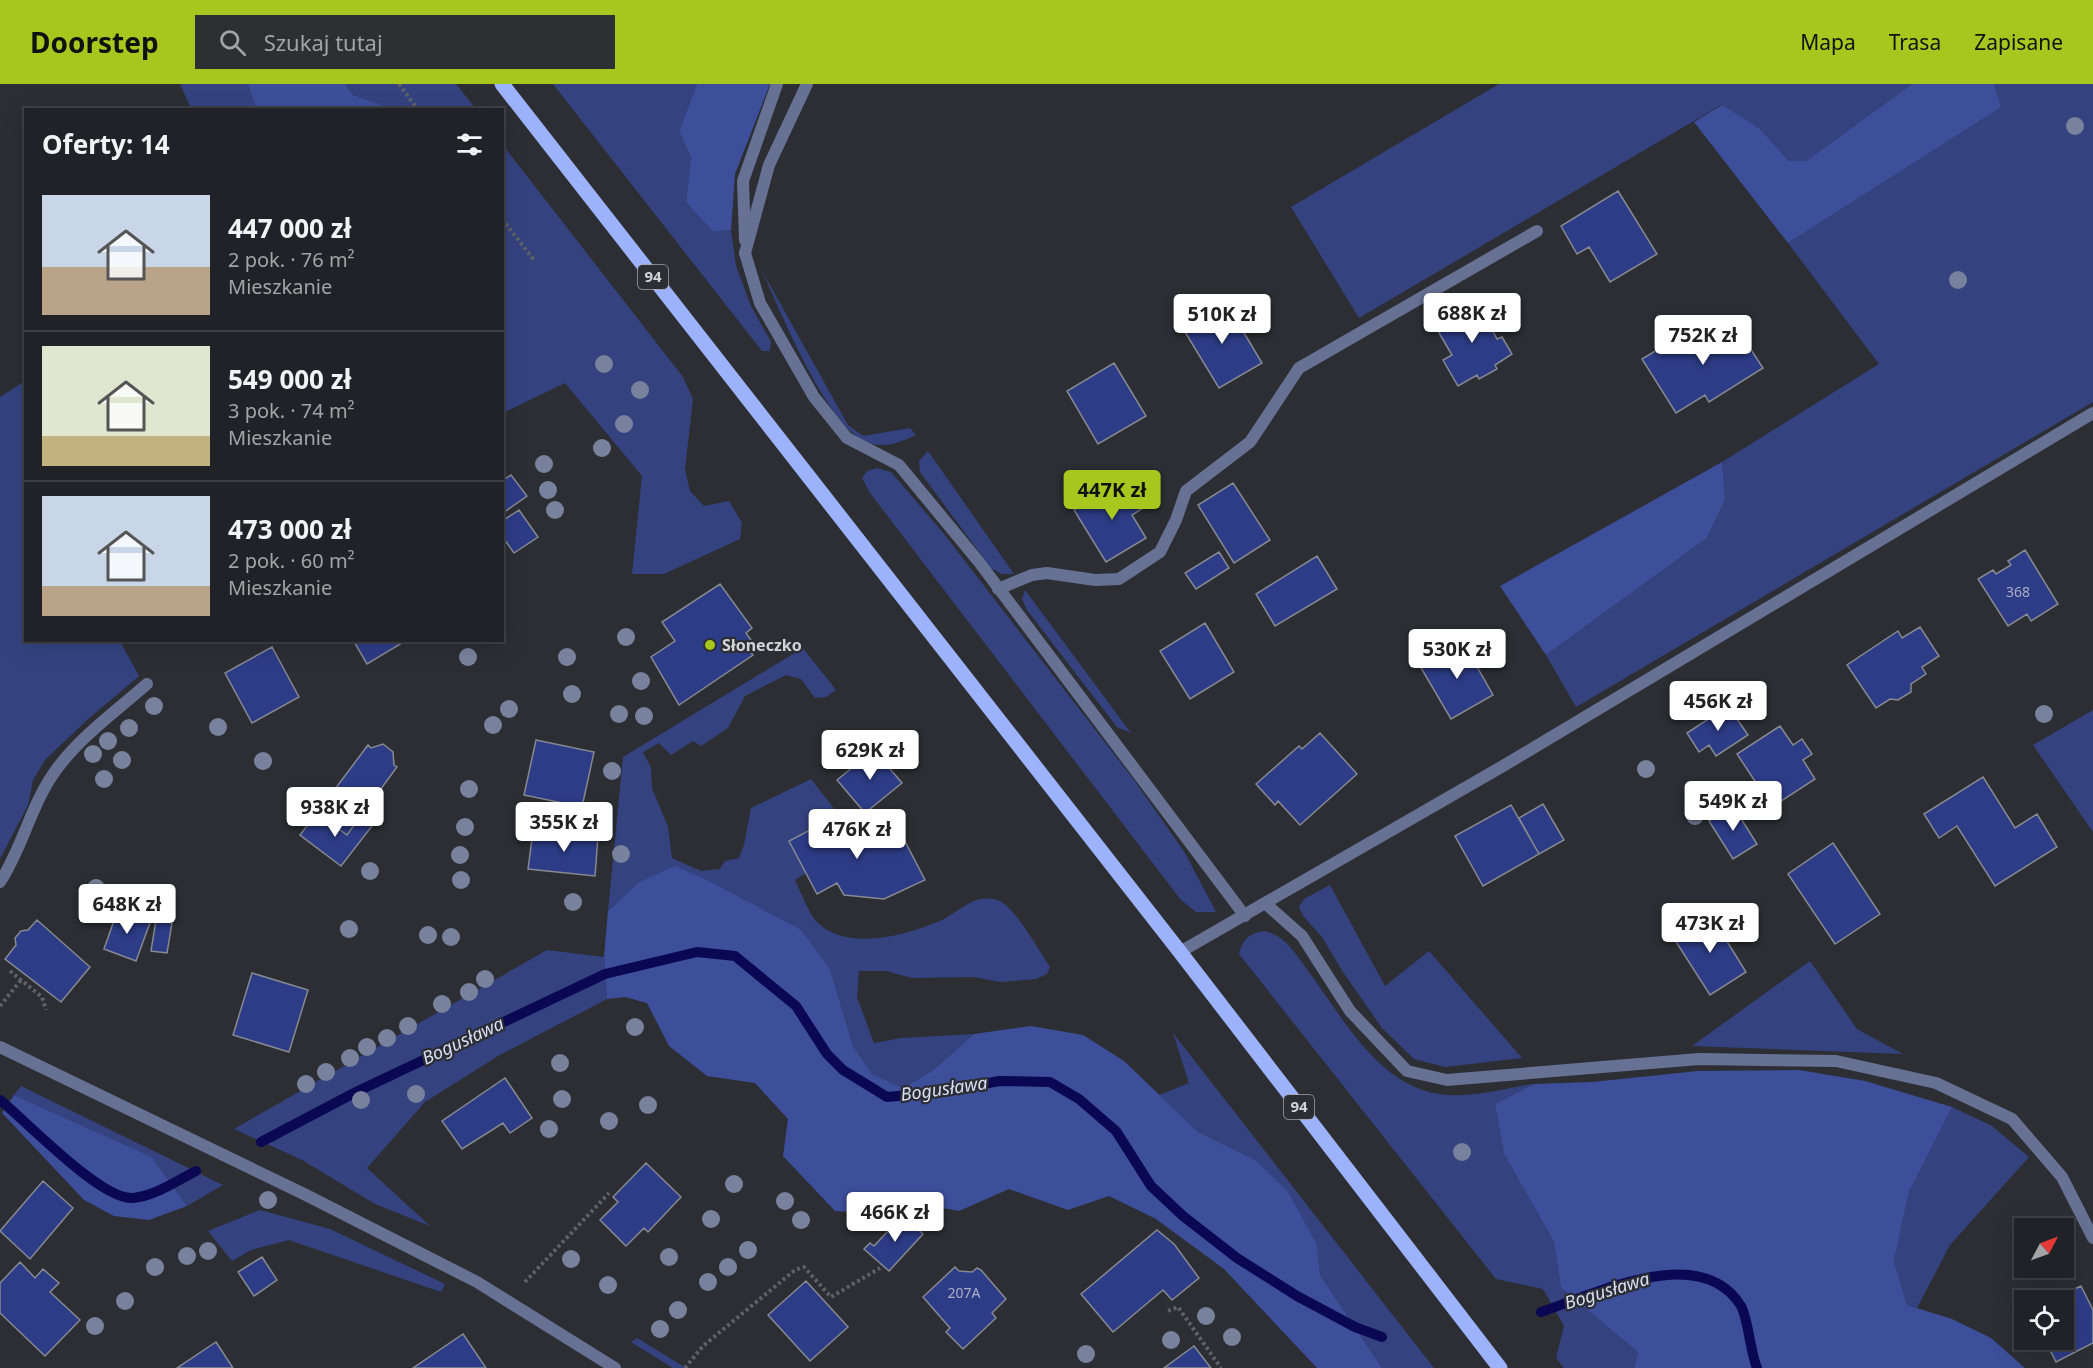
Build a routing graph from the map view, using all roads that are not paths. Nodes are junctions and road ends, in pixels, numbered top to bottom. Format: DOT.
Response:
graph roads {
  1 [pos="501,84"];
  2 [pos="777,84"];
  3 [pos="807,84"];
  4 [pos="1537,231"];
  5 [pos="745,253"];
  6 [pos="2093,413"];
  7 [pos="998,589"];
  8 [pos="147,684"];
  9 [pos="0,882"];
  10 [pos="1266,904"];
  11 [pos="1245,916"];
  12 [pos="1180,952"];
  13 [pos="0,1047"];
  14 [pos="2093,1238"];
  15 [pos="615,1368"];
  16 [pos="1500,1368"];
  1 -- 12 [label="main road, 94"];
  2 -- 5 [label="street"];
  3 -- 5 [label="street"];
  4 -- 7 [label="street"];
  5 -- 7 [label="street"];
  6 -- 10 [label="street"];
  7 -- 11 [label="street"];
  8 -- 9 [label="street"];
  10 -- 11 [label="street"];
  10 -- 14 [label="street"];
  11 -- 12 [label="street"];
  12 -- 16 [label="main road, 94"];
  13 -- 15 [label="street"];
}
